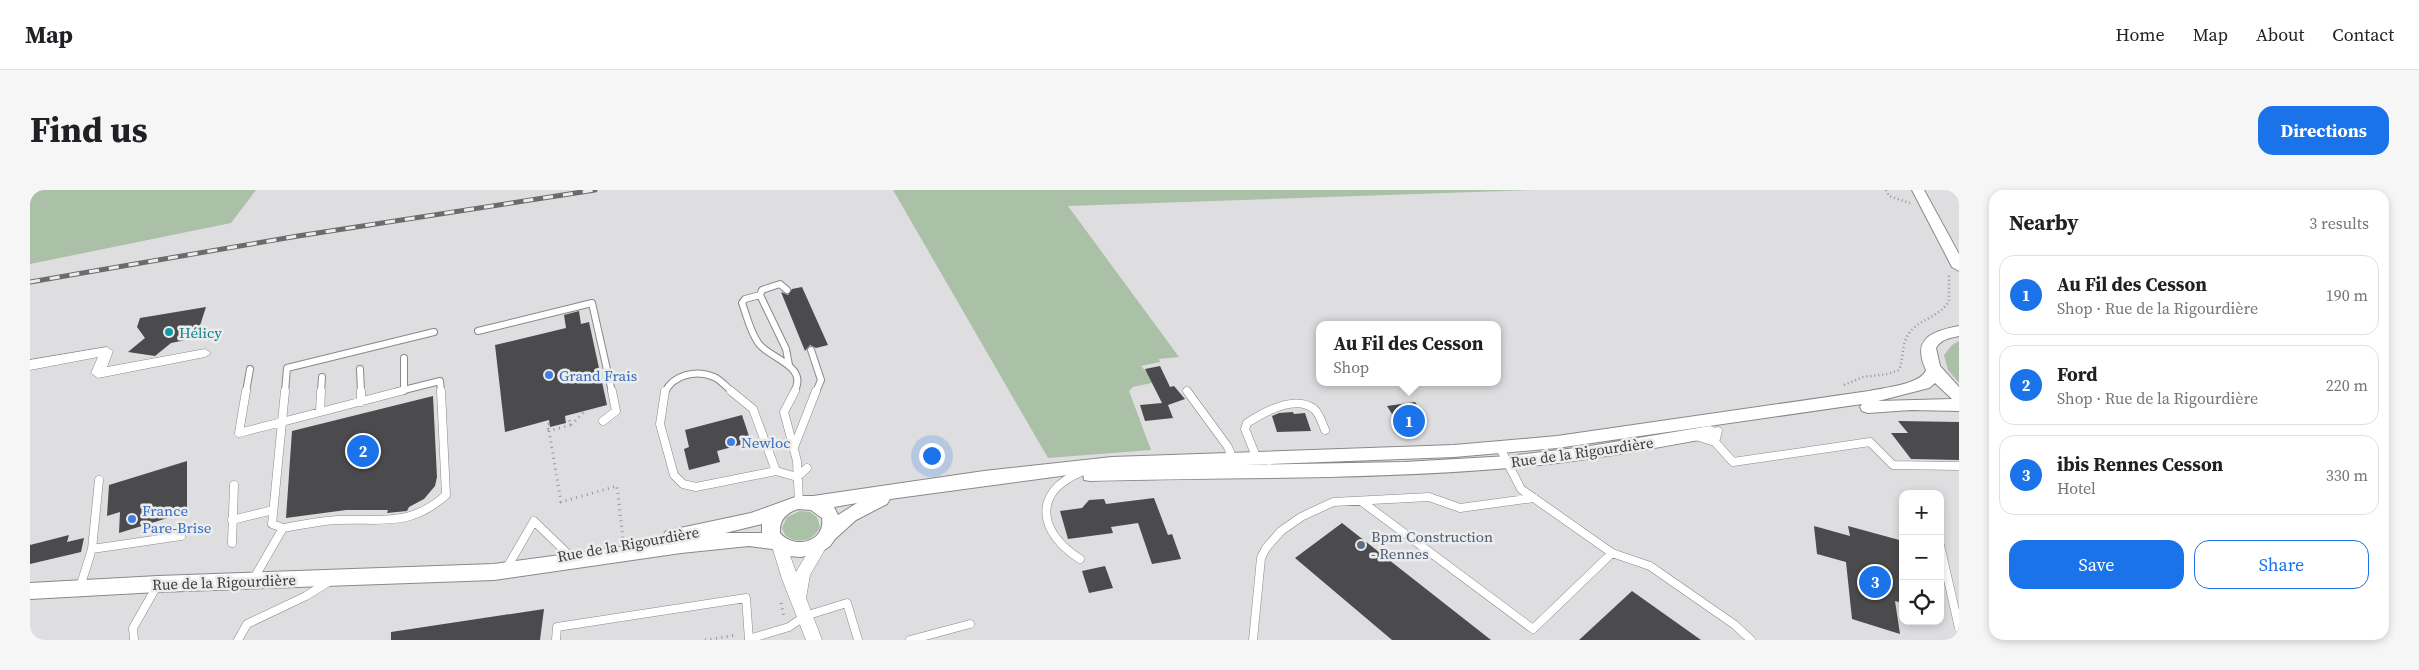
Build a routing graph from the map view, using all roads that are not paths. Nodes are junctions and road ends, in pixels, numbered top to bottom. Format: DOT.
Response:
graph roads {
  1 [pos="1913,194"];
  2 [pos="1953,266"];
  3 [pos="1959,276"];
  4 [pos="788,290"];
  5 [pos="760,295"];
  6 [pos="1959,330"];
  7 [pos="478,331"];
  8 [pos="434,332"];
  9 [pos="811,350"];
  10 [pos="205,353"];
  11 [pos="404,358"];
  12 [pos="30,364"];
  13 [pos="789,366"];
  14 [pos="250,369"];
  15 [pos="360,369"];
  16 [pos="1934,370"];
  17 [pos="322,377"];
  18 [pos="404,390"];
  19 [pos="1186,392"];
  20 [pos="1959,396"];
  21 [pos="361,402"];
  22 [pos="1959,405"];
  23 [pos="320,412"];
  24 [pos="282,422"];
  25 [pos="603,422"];
  26 [pos="1325,430"];
  27 [pos="1717,437"];
  28 [pos="794,447"];
  29 [pos="1504,455"];
  30 [pos="1258,458"];
  31 [pos="1172,460"];
  32 [pos="1233,462"];
  33 [pos="1959,466"];
  34 [pos="807,468"];
  35 [pos="776,471"];
  36 [pos="1202,471"];
  37 [pos="1023,474"];
  38 [pos="1070,475"];
  39 [pos="797,477"];
  40 [pos="99,480"];
  41 [pos="234,485"];
  42 [pos="902,492"];
  43 [pos="1534,498"];
  44 [pos="1360,501"];
  45 [pos="806,502"];
  46 [pos="273,510"];
  47 [pos="778,512"];
  48 [pos="232,520"];
  49 [pos="283,528"];
  50 [pos="181,536"];
  51 [pos="824,539"];
  52 [pos="232,543"];
  53 [pos="777,544"];
  54 [pos="92,549"];
  55 [pos="1612,553"];
  56 [pos="569,555"];
  57 [pos="1080,559"];
  58 [pos="1944,562"];
  59 [pos="509,564"];
  60 [pos="418,575"];
  61 [pos="334,578"];
  62 [pos="253,581"];
  63 [pos="158,584"];
  64 [pos="80,587"];
  65 [pos="30,591"];
  66 [pos="798,597"];
  67 [pos="805,616"];
  68 [pos="970,624"];
  69 [pos="1959,628"];
  70 [pos="749,639"];
  71 [pos="134,640"];
  72 [pos="238,640"];
  73 [pos="556,640"];
  74 [pos="814,640"];
  75 [pos="858,640"];
  76 [pos="910,640"];
  77 [pos="1253,640"];
  78 [pos="1751,640"];
  1 -- 2 [label="street"];
  2 -- 3 [label="street"];
  4 -- 5 [label="lane"];
  5 -- 13 [label="lane"];
  5 -- 13 [label="lane"];
  6 -- 16 [label="street"];
  7 -- 25 [label="lane"];
  8 -- 24 [label="lane"];
  9 -- 28 [label="lane"];
  10 -- 12 [label="street"];
  11 -- 18 [label="lane"];
  13 -- 28 [label="lane"];
  14 -- 24 [label="lane"];
  15 -- 21 [label="lane"];
  16 -- 20 [label="street"];
  16 -- 29 [label="street, Rue de la Rigourdière"];
  17 -- 23 [label="lane"];
  18 -- 21 [label="lane"];
  18 -- 49 [label="lane"];
  19 -- 32 [label="lane"];
  21 -- 23 [label="lane"];
  22 -- 27 [label="street, Rue de la Rigourdière"];
  23 -- 24 [label="lane"];
  24 -- 46 [label="lane"];
  26 -- 30 [label="lane"];
  27 -- 29 [label="street, Rue de la Rigourdière"];
  27 -- 33 [label="lane"];
  28 -- 39 [label="lane"];
  29 -- 30 [label="street, Rue de la Rigourdière"];
  29 -- 36 [label="street, Rue de la Rigourdière"];
  29 -- 43 [label="lane"];
  30 -- 32 [label="street, Rue de la Rigourdière"];
  31 -- 32 [label="street, Rue de la Rigourdière"];
  31 -- 37 [label="street, Rue de la Rigourdière"];
  31 -- 38 [label="lane, Rue de la Rigourdière"];
  32 -- 36 [label="lane, Rue de la Rigourdière"];
  34 -- 39 [label="lane"];
  35 -- 35 [label="lane"];
  35 -- 39 [label="lane"];
  36 -- 38 [label="street, Rue de la Rigourdière"];
  37 -- 38 [label="street, Rue de la Rigourdière"];
  37 -- 42 [label="street, Rue de la Rigourdière"];
  38 -- 57 [label="lane"];
  39 -- 45 [label="lane"];
  40 -- 54 [label="lane"];
  41 -- 48 [label="lane"];
  42 -- 45 [label="street, Rue de la Rigourdière"];
  42 -- 51 [label="street, Rue de la Rigourdière"];
  43 -- 44 [label="lane"];
  43 -- 55 [label="lane"];
  44 -- 55 [label="lane"];
  44 -- 77 [label="lane"];
  45 -- 47 [label="street"];
  45 -- 51 [label="street"];
  46 -- 48 [label="lane"];
  46 -- 49 [label="lane"];
  47 -- 53 [label="street"];
  47 -- 56 [label="street, Rue de la Rigourdière"];
  48 -- 52 [label="lane"];
  49 -- 62 [label="lane"];
  50 -- 54 [label="lane"];
  51 -- 53 [label="street"];
  51 -- 66 [label="street"];
  53 -- 60 [label="street, Rue de la Rigourdière"];
  53 -- 66 [label="street"];
  54 -- 64 [label="lane"];
  55 -- 78 [label="lane"];
  56 -- 59 [label="street, Rue de la Rigourdière"];
  56 -- 59 [label="lane"];
  58 -- 69 [label="lane"];
  59 -- 60 [label="street, Rue de la Rigourdière"];
  60 -- 61 [label="street, Rue de la Rigourdière"];
  61 -- 62 [label="street, Rue de la Rigourdière"];
  61 -- 72 [label="lane"];
  62 -- 63 [label="street, Rue de la Rigourdière"];
  63 -- 64 [label="street, Rue de la Rigourdière"];
  63 -- 71 [label="lane"];
  64 -- 65 [label="street, Rue de la Rigourdière"];
  66 -- 67 [label="street"];
  67 -- 70 [label="lane"];
  67 -- 74 [label="street"];
  67 -- 75 [label="lane"];
  68 -- 76 [label="lane"];
  70 -- 73 [label="lane"];
}
